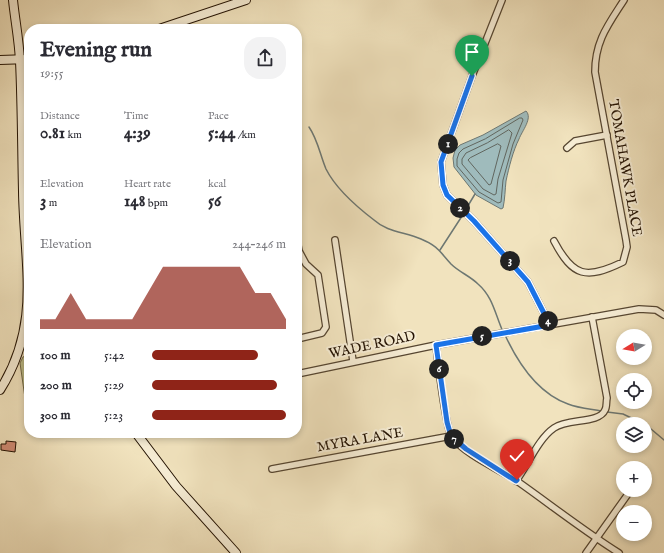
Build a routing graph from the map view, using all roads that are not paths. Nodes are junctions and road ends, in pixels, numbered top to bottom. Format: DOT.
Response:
graph roads {
  1 [pos="13,0"];
  2 [pos="246,0"];
  3 [pos="502,0"];
  4 [pos="624,0"];
  5 [pos="179,24"];
  6 [pos="0,60"];
  7 [pos="20,60"];
  8 [pos="24,60"];
  9 [pos="607,135"];
  10 [pos="567,148"];
  11 [pos="23,191"];
  12 [pos="24,194"];
  13 [pos="24,202"];
  14 [pos="335,240"];
  15 [pos="554,241"];
  16 [pos="302,258"];
  17 [pos="664,315"];
  18 [pos="592,317"];
  19 [pos="550,325"];
  20 [pos="24,329"];
  21 [pos="302,338"];
  22 [pos="436,345"];
  23 [pos="353,361"];
  24 [pos="302,373"];
  25 [pos="0,390"];
  26 [pos="451,436"];
  27 [pos="140,438"];
  28 [pos="272,469"];
  29 [pos="516,481"];
  30 [pos="626,497"];
  31 [pos="596,538"];
  32 [pos="236,553"];
  33 [pos="586,553"];
  34 [pos="619,553"];
  1 -- 7 [label="street"];
  2 -- 5 [label="street"];
  3 -- 19 [label="street"];
  4 -- 9 [label="street, TOMAHAWK PLACE"];
  6 -- 7 [label="street"];
  7 -- 8 [label="street"];
  7 -- 11 [label="street"];
  9 -- 10 [label="street"];
  9 -- 15 [label="street, TOMAHAWK PLACE"];
  11 -- 12 [label="street"];
  11 -- 13 [label="street"];
  14 -- 23 [label="street"];
  16 -- 21 [label="street"];
  17 -- 18 [label="street, WADE ROAD"];
  18 -- 19 [label="street, WADE ROAD"];
  18 -- 29 [label="street"];
  19 -- 22 [label="street, WADE ROAD"];
  20 -- 25 [label="street"];
  22 -- 23 [label="street, WADE ROAD"];
  22 -- 26 [label="street"];
  23 -- 24 [label="street, WADE ROAD"];
  26 -- 28 [label="street, MYRA LANE"];
  26 -- 29 [label="street"];
  27 -- 32 [label="street"];
  29 -- 31 [label="street"];
  30 -- 31 [label="street"];
  31 -- 33 [label="street"];
  31 -- 34 [label="street"];
}
